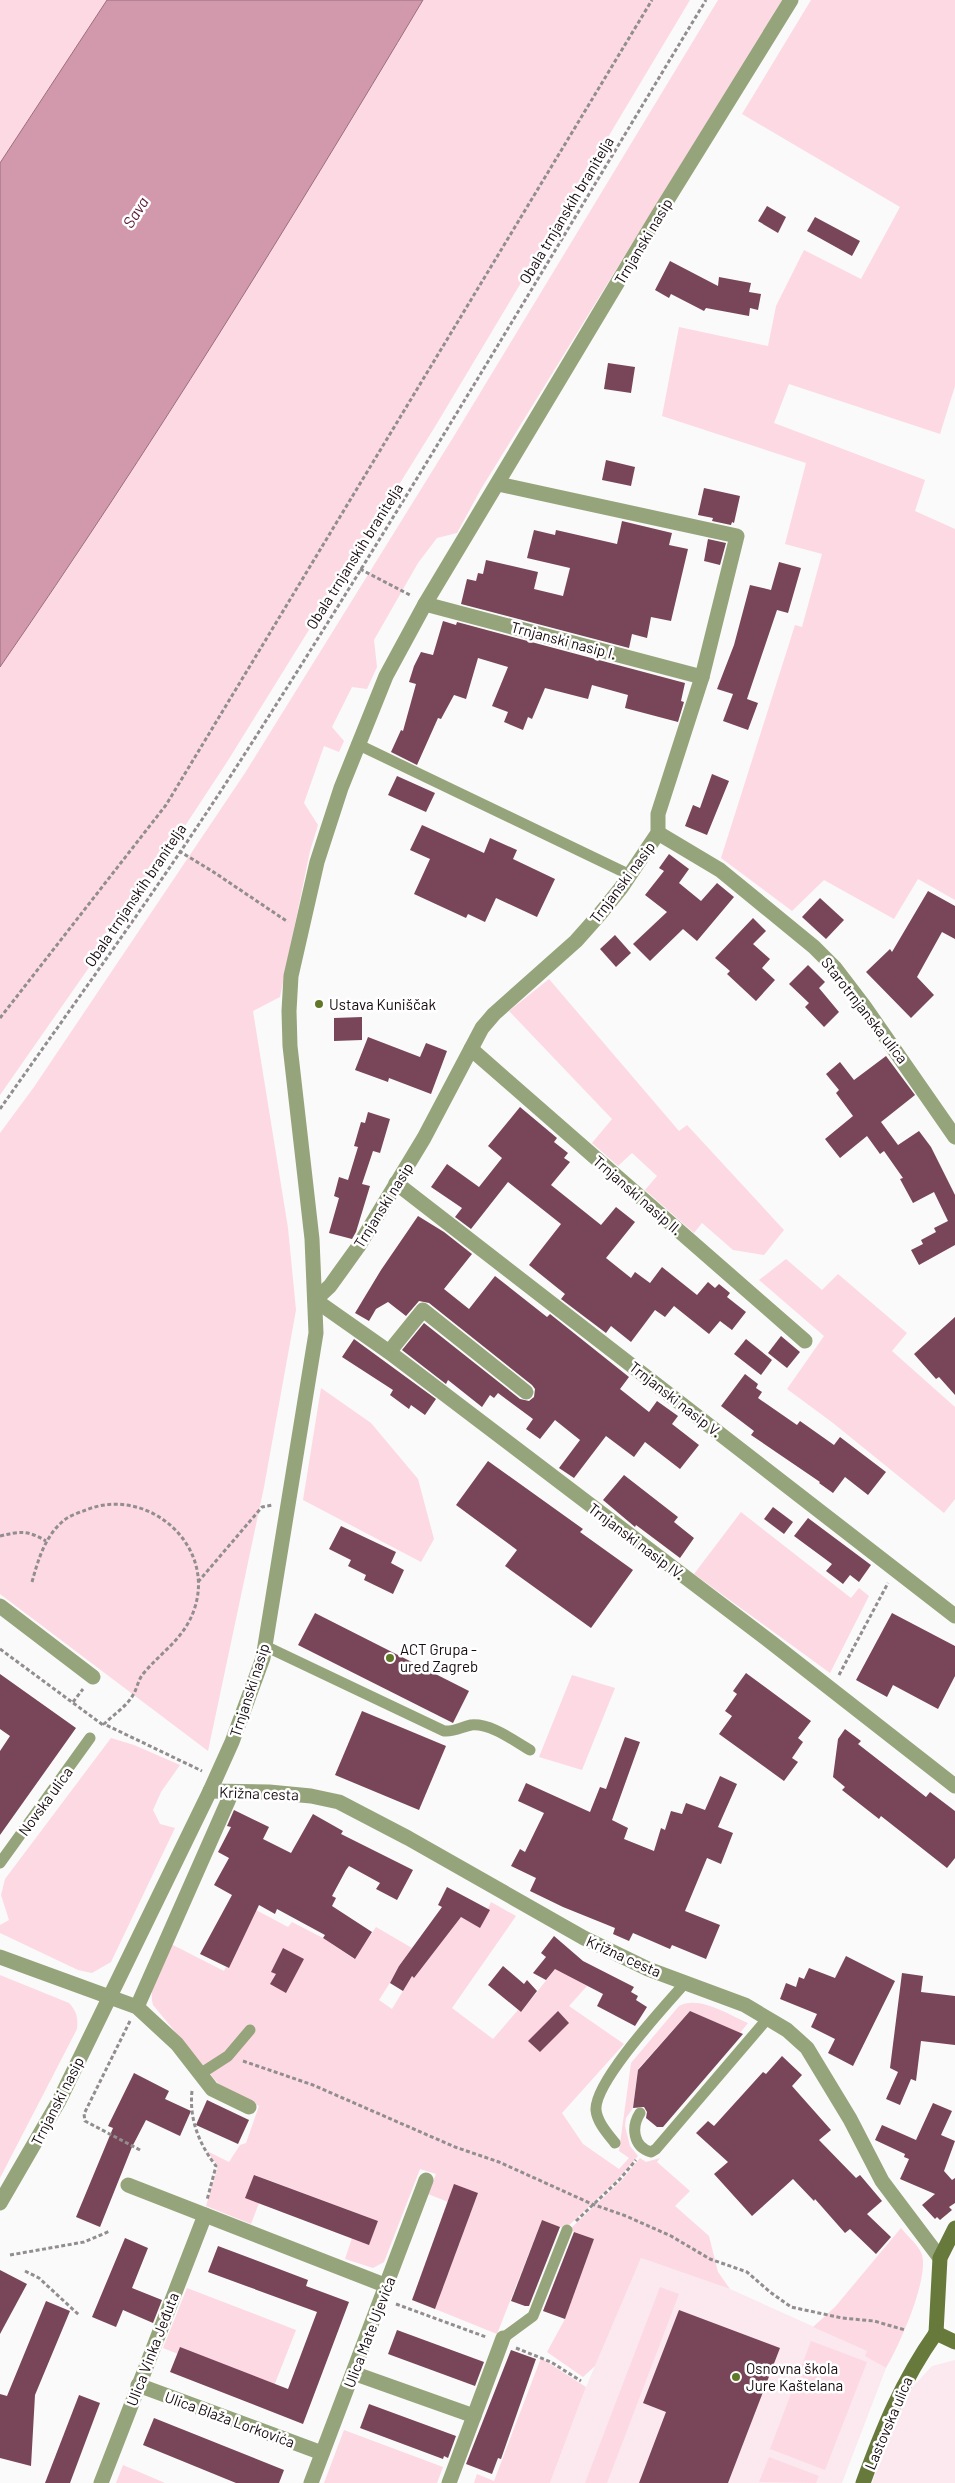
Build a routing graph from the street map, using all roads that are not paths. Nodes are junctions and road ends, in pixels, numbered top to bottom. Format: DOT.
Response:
graph roads {
  1 [pos="792,0"];
  2 [pos="498,484"];
  3 [pos="425,604"];
  4 [pos="702,677"];
  5 [pos="357,744"];
  6 [pos="658,833"];
  7 [pos="630,875"];
  8 [pos="471,1049"];
  9 [pos="955,1137"];
  10 [pos="396,1183"];
  11 [pos="315,1300"];
  12 [pos="805,1341"];
  13 [pos="389,1352"];
  14 [pos="526,1392"];
  15 [pos="0,1607"];
  16 [pos="955,1616"];
  17 [pos="265,1646"];
  18 [pos="93,1677"];
  19 [pos="90,1738"];
  20 [pos="530,1750"];
  21 [pos="955,1786"];
  22 [pos="210,1791"];
  23 [pos="232,1792"];
  24 [pos="0,1863"];
  25 [pos="0,1956"];
  26 [pos="686,1982"];
  27 [pos="110,1996"];
  28 [pos="137,2007"];
  29 [pos="768,2018"];
  30 [pos="250,2030"];
  31 [pos="200,2074"];
  32 [pos="249,2107"];
  33 [pos="640,2113"];
  34 [pos="615,2143"];
  35 [pos="426,2180"];
  36 [pos="128,2185"];
  37 [pos="0,2203"];
  38 [pos="205,2215"];
  39 [pos="955,2228"];
  40 [pos="567,2230"];
  41 [pos="940,2258"];
  42 [pos="384,2293"];
  43 [pos="936,2333"];
  44 [pos="502,2340"];
  45 [pos="955,2342"];
  46 [pos="353,2374"];
  47 [pos="138,2386"];
  48 [pos="474,2416"];
  49 [pos="322,2453"];
  50 [pos="100,2483"];
  51 [pos="311,2483"];
  52 [pos="448,2483"];
  53 [pos="863,2483"];
  1 -- 2 [label="street, Trnjanski nasip"];
  2 -- 3 [label="street, Trnjanski nasip"];
  2 -- 4 [label="street, Trnjanski nasip"];
  3 -- 4 [label="street, Trnjanski nasip I."];
  3 -- 5 [label="street, Trnjanski nasip"];
  4 -- 6 [label="street, Trnjanski nasip"];
  5 -- 7 [label="lane"];
  5 -- 11 [label="street, Trnjanski nasip"];
  6 -- 7 [label="street, Trnjanski nasip"];
  6 -- 9 [label="street, Starotrnjanska ulica"];
  7 -- 8 [label="street, Trnjanski nasip"];
  8 -- 10 [label="street, Trnjanski nasip"];
  8 -- 12 [label="street, Trnjanski nasip II."];
  10 -- 11 [label="street, Trnjanski nasip"];
  10 -- 16 [label="street, Trnjanski nasip V."];
  11 -- 13 [label="street, Trnjanski nasip IV."];
  11 -- 17 [label="street, Trnjanski nasip"];
  13 -- 14 [label="street"];
  13 -- 21 [label="street, Trnjanski nasip IV."];
  15 -- 18 [label="street"];
  17 -- 20 [label="lane"];
  17 -- 22 [label="street, Trnjanski nasip"];
  19 -- 24 [label="lane, Novska ulica"];
  22 -- 23 [label="street, Križna cesta"];
  22 -- 27 [label="street, Trnjanski nasip"];
  23 -- 26 [label="street, Križna cesta"];
  23 -- 28 [label="street"];
  25 -- 27 [label="street"];
  26 -- 29 [label="street, Križna cesta"];
  26 -- 34 [label="lane"];
  27 -- 28 [label="street"];
  27 -- 37 [label="street, Trnjanski nasip"];
  28 -- 31 [label="street"];
  29 -- 33 [label="lane"];
  29 -- 41 [label="street, Križna cesta"];
  30 -- 31 [label="lane"];
  31 -- 32 [label="street"];
  35 -- 42 [label="street, Ulica Mate Ujevića"];
  36 -- 38 [label="street"];
  38 -- 42 [label="street"];
  38 -- 47 [label="street, Ulica Vinka Jeđuta"];
  39 -- 41 [label="street"];
  40 -- 44 [label="lane"];
  41 -- 43 [label="street"];
  42 -- 46 [label="street, Ulica Mate Ujevića"];
  43 -- 45 [label="street"];
  43 -- 53 [label="street, Lastovska ulica"];
  44 -- 48 [label="street"];
  46 -- 48 [label="street"];
  46 -- 49 [label="street, Ulica Mate Ujevića"];
  47 -- 49 [label="street, Ulica Blaža Lorkovića"];
  47 -- 50 [label="street, Ulica Vinka Jeđuta"];
  48 -- 52 [label="street"];
  49 -- 51 [label="street, Ulica Mate Ujevića"];
}
